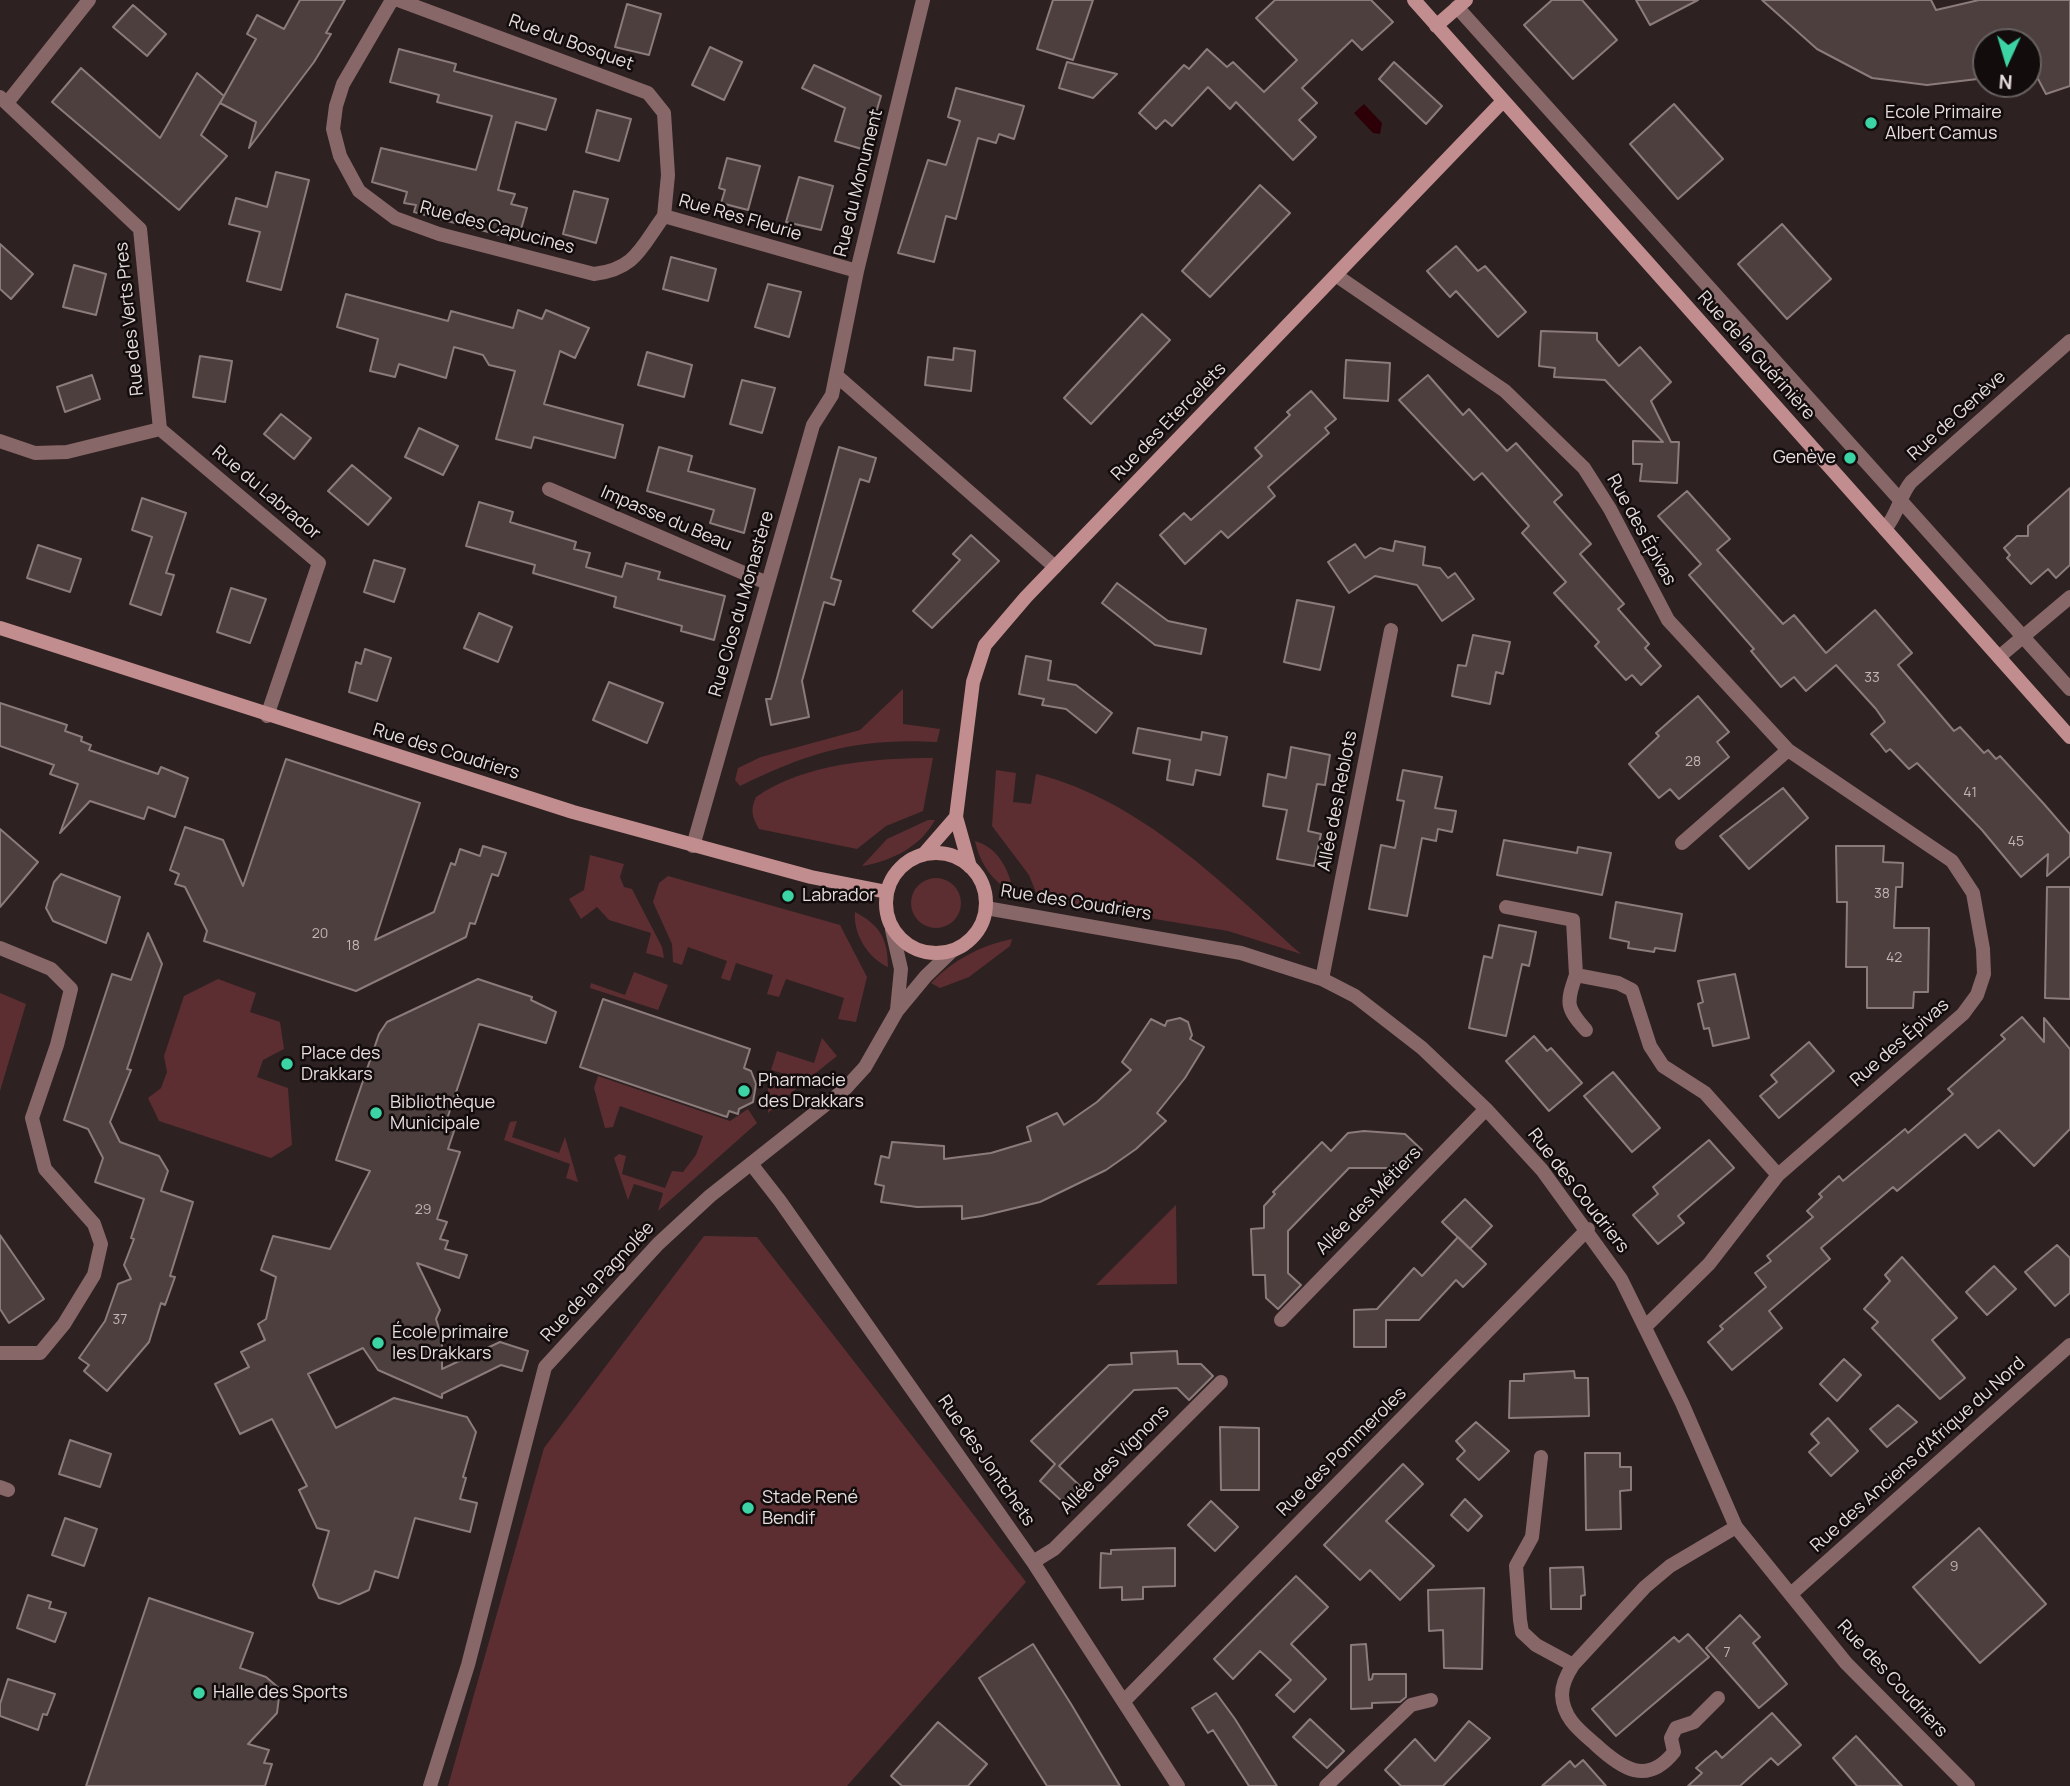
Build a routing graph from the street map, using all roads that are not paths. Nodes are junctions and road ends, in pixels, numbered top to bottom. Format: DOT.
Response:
graph roads {
  1 [pos="89,0"];
  2 [pos="391,0"];
  3 [pos="398,0"];
  4 [pos="923,0"];
  5 [pos="1414,0"];
  6 [pos="1462,4"];
  7 [pos="1436,26"];
  8 [pos="3,100"];
  9 [pos="1503,101"];
  10 [pos="664,216"];
  11 [pos="857,271"];
  12 [pos="594,274"];
  13 [pos="1337,276"];
  14 [pos="2070,341"];
  15 [pos="836,376"];
  16 [pos="160,429"];
  17 [pos="0,441"];
  18 [pos="549,489"];
  19 [pos="1901,501"];
  20 [pos="1885,529"];
  21 [pos="1055,567"];
  22 [pos="767,583"];
  23 [pos="2070,597"];
  24 [pos="0,628"];
  25 [pos="1391,630"];
  26 [pos="2024,637"];
  27 [pos="1999,657"];
  28 [pos="2070,689"];
  29 [pos="267,716"];
  30 [pos="2070,737"];
  31 [pos="1788,750"];
  32 [pos="956,817"];
  33 [pos="1682,842"];
  34 [pos="693,846"];
  35 [pos="923,855"];
  36 [pos="970,867"];
  37 [pos="887,892"];
  38 [pos="1506,906"];
  39 [pos="986,908"];
  40 [pos="892,930"];
  41 [pos="0,948"];
  42 [pos="952,951"];
  43 [pos="1576,975"];
  44 [pos="1322,979"];
  45 [pos="897,1011"];
  46 [pos="1586,1030"];
  47 [pos="1486,1109"];
  48 [pos="752,1165"];
  49 [pos="1778,1175"];
  50 [pos="1588,1229"];
  51 [pos="1280,1320"];
  52 [pos="1646,1326"];
  53 [pos="2070,1345"];
  54 [pos="0,1353"];
  55 [pos="1221,1382"];
  56 [pos="1541,1457"];
  57 [pos="1735,1527"];
  58 [pos="1033,1562"];
  59 [pos="1791,1594"];
  60 [pos="1573,1665"];
  61 [pos="1718,1698"];
  62 [pos="1431,1700"];
  63 [pos="1124,1701"];
  64 [pos="1624,1771"];
  65 [pos="430,1786"];
  66 [pos="1178,1786"];
  67 [pos="1326,1786"];
  68 [pos="1625,1786"];
  69 [pos="1968,1786"];
  1 -- 8 [label="street"];
  2 -- 12 [label="street, Rue des Capucines"];
  3 -- 10 [label="street, Rue du Bosquet"];
  4 -- 11 [label="street, Rue du Monument"];
  5 -- 7 [label="street, Rue de la Guérinière"];
  6 -- 7 [label="street"];
  6 -- 19 [label="street"];
  7 -- 9 [label="street, Rue de la Guérinière"];
  8 -- 16 [label="street, Rue des Verts Pres"];
  9 -- 13 [label="street, Rue des Etercelets"];
  9 -- 20 [label="street, Rue de la Guérinière"];
  10 -- 11 [label="street, Rue Res Fleurie"];
  10 -- 12 [label="street, Rue Res Fleurie"];
  11 -- 15 [label="street, Rue du Monument"];
  13 -- 21 [label="street, Rue des Etercelets"];
  13 -- 31 [label="street, Rue des Épivas"];
  14 -- 19 [label="street, Rue de Genève"];
  15 -- 21 [label="street"];
  15 -- 22 [label="street, Rue Clos du Monastère"];
  16 -- 17 [label="street"];
  16 -- 29 [label="street, Rue du Labrador"];
  18 -- 22 [label="street, Impasse du Beau"];
  19 -- 20 [label="street, Rue de Genève"];
  19 -- 26 [label="street"];
  20 -- 27 [label="street, Rue de la Guérinière"];
  21 -- 32 [label="street, Rue des Etercelets"];
  22 -- 34 [label="street, Rue Clos du Monastère"];
  23 -- 26 [label="street"];
  24 -- 29 [label="street, Rue des Coudriers"];
  25 -- 44 [label="street, Allée des Reblots"];
  26 -- 27 [label="street"];
  26 -- 28 [label="street"];
  27 -- 30 [label="street, Rue de la Guérinière"];
  29 -- 34 [label="street, Rue des Coudriers"];
  31 -- 33 [label="street"];
  31 -- 49 [label="street, Rue des Épivas"];
  32 -- 35 [label="street"];
  32 -- 36 [label="street, Rue des Etercelets"];
  34 -- 37 [label="street, Rue des Coudriers"];
  35 -- 36 [label="street"];
  35 -- 37 [label="street"];
  36 -- 39 [label="street"];
  37 -- 40 [label="street"];
  38 -- 43 [label="street"];
  39 -- 42 [label="street"];
  39 -- 44 [label="street, Rue des Coudriers"];
  40 -- 42 [label="street"];
  40 -- 45 [label="street"];
  41 -- 54 [label="street"];
  42 -- 45 [label="street"];
  43 -- 46 [label="street"];
  43 -- 49 [label="street"];
  44 -- 47 [label="street, Rue des Coudriers"];
  45 -- 48 [label="street, Rue de la Pagnolée"];
  47 -- 50 [label="street, Rue des Coudriers"];
  47 -- 51 [label="street, Allée des Métiers"];
  48 -- 58 [label="street, Rue des Jontchets"];
  48 -- 65 [label="street, Rue de la Pagnolée"];
  49 -- 52 [label="street, Rue des Épivas"];
  50 -- 52 [label="street, Rue des Coudriers"];
  50 -- 63 [label="street, Rue des Pommeroles"];
  52 -- 57 [label="street, Rue des Coudriers"];
  53 -- 59 [label="street, Rue des Anciens d'Afrique du Nord"];
  55 -- 58 [label="street, Allée des Vignons"];
  56 -- 60 [label="street"];
  57 -- 59 [label="street, Rue des Coudriers"];
  57 -- 60 [label="street"];
  58 -- 63 [label="street, Rue des Jontchets"];
  59 -- 69 [label="street, Rue des Coudriers"];
  60 -- 64 [label="street"];
  61 -- 64 [label="street"];
  62 -- 67 [label="street"];
  63 -- 66 [label="street, Rue des Jontchets"];
  64 -- 68 [label="street"];
}
